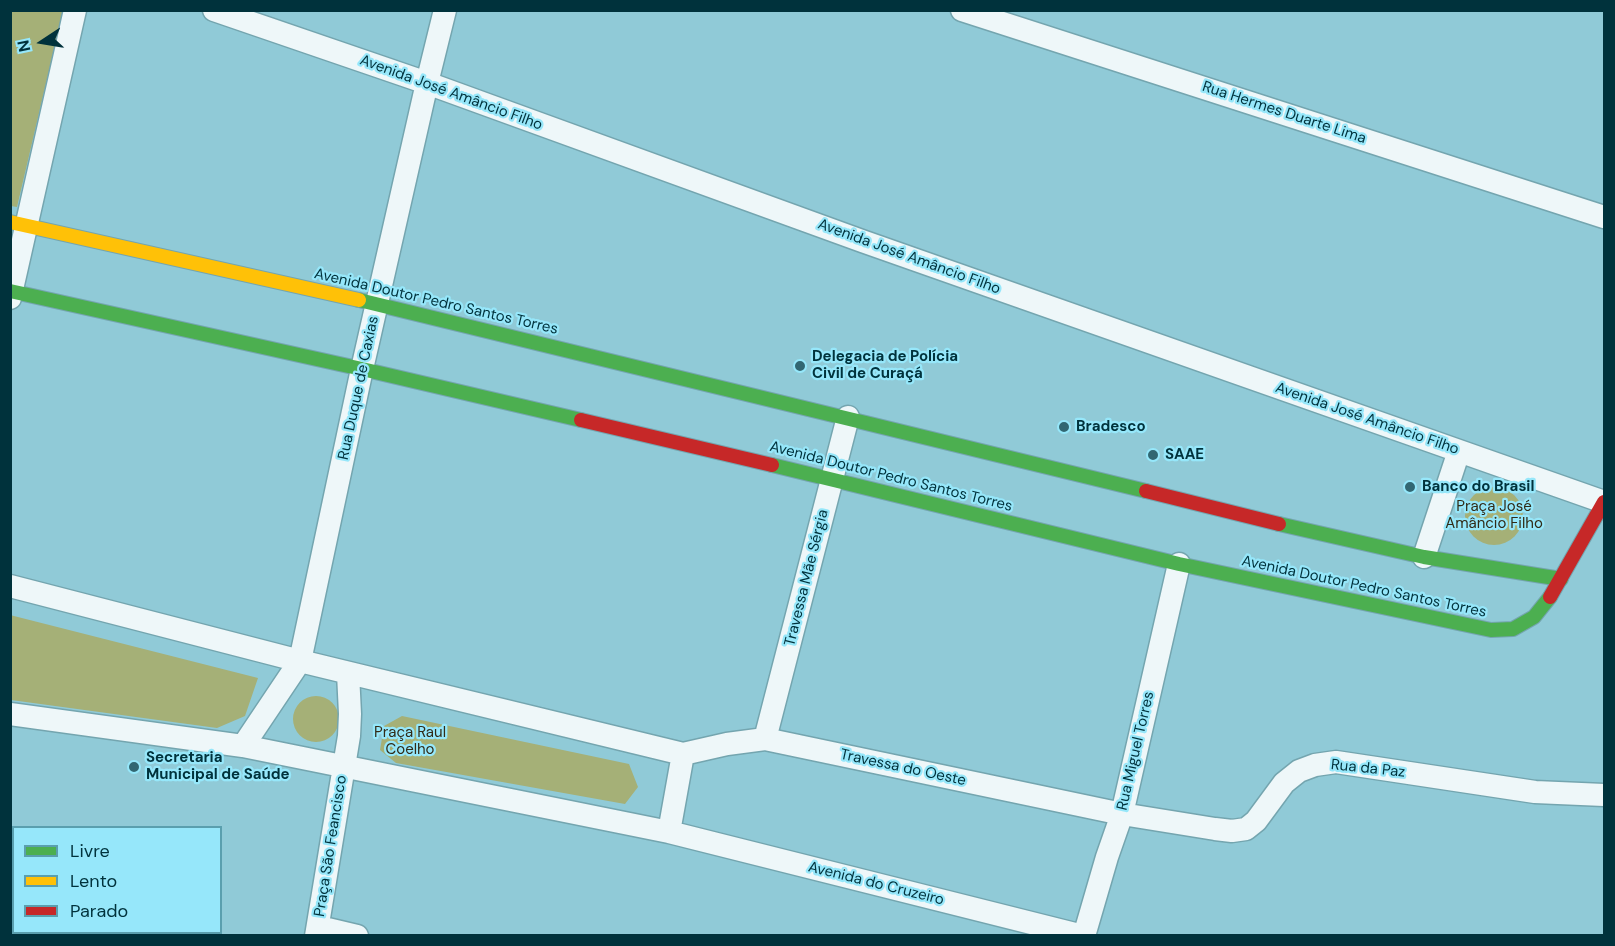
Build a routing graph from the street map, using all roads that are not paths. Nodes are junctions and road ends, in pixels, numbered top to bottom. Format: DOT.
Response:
graph roads {
  1 [pos="75,10"];
  2 [pos="214,10"];
  3 [pos="446,10"];
  4 [pos="962,10"];
  5 [pos="427,83"];
  6 [pos="1605,217"];
  7 [pos="19,224"];
  8 [pos="11,294"];
  9 [pos="377,304"];
  10 [pos="362,369"];
  11 [pos="848,417"];
  12 [pos="1459,451"];
  13 [pos="833,479"];
  14 [pos="1605,502"];
  15 [pos="1424,557"];
  16 [pos="1179,564"];
  17 [pos="1561,579"];
  18 [pos="10,586"];
  19 [pos="300,661"];
  20 [pos="348,673"];
  21 [pos="10,714"];
  22 [pos="765,739"];
  23 [pos="243,746"];
  24 [pos="682,754"];
  25 [pos="343,765"];
  26 [pos="1605,795"];
  27 [pos="1122,814"];
  28 [pos="669,832"];
  29 [pos="317,931"];
  30 [pos="357,936"];
  31 [pos="1083,936"];
  1 -- 7 [label="street"];
  2 -- 5 [label="street, Avenida José Amâncio Filho"];
  3 -- 5 [label="street, Rua Duque de Caxias"];
  4 -- 6 [label="street, Rua Hermes Duarte Lima"];
  5 -- 9 [label="street, Rua Duque de Caxias"];
  5 -- 12 [label="street, Avenida José Amâncio Filho"];
  7 -- 8 [label="street"];
  7 -- 9 [label="main road, Avenida Doutor Pedro Santos Torres"];
  8 -- 10 [label="main road, Avenida Doutor Pedro Santos Torres"];
  9 -- 10 [label="street, Rua Duque de Caxias"];
  9 -- 11 [label="main road, Avenida Doutor Pedro Santos Torres"];
  10 -- 13 [label="main road, Avenida Doutor Pedro Santos Torres"];
  10 -- 19 [label="street, Rua Duque de Caxias"];
  11 -- 13 [label="street, Travessa Mãe Sérgia"];
  11 -- 15 [label="main road, Avenida Doutor Pedro Santos Torres"];
  12 -- 14 [label="street, Avenida José Amâncio Filho"];
  12 -- 15 [label="street"];
  13 -- 16 [label="main road, Avenida Doutor Pedro Santos Torres"];
  13 -- 22 [label="street, Travessa Mãe Sérgia"];
  14 -- 17 [label="main road"];
  15 -- 17 [label="main road, Avenida Doutor Pedro Santos Torres"];
  16 -- 17 [label="main road, Avenida Doutor Pedro Santos Torres"];
  16 -- 27 [label="street, Rua Miguel Torres"];
  18 -- 19 [label="street"];
  19 -- 20 [label="street"];
  19 -- 23 [label="street"];
  20 -- 24 [label="street"];
  20 -- 25 [label="street, Praça São Feancisco"];
  21 -- 23 [label="street"];
  22 -- 24 [label="street, Travessa do Oeste"];
  22 -- 27 [label="street, Travessa do Oeste"];
  23 -- 25 [label="street"];
  24 -- 28 [label="street"];
  25 -- 28 [label="street"];
  25 -- 29 [label="street, Praça São Feancisco"];
  26 -- 27 [label="street, Rua da Paz"];
  27 -- 31 [label="street, Rua Miguel Torres"];
  28 -- 31 [label="street, Avenida do Cruzeiro"];
  29 -- 30 [label="street"];
}
